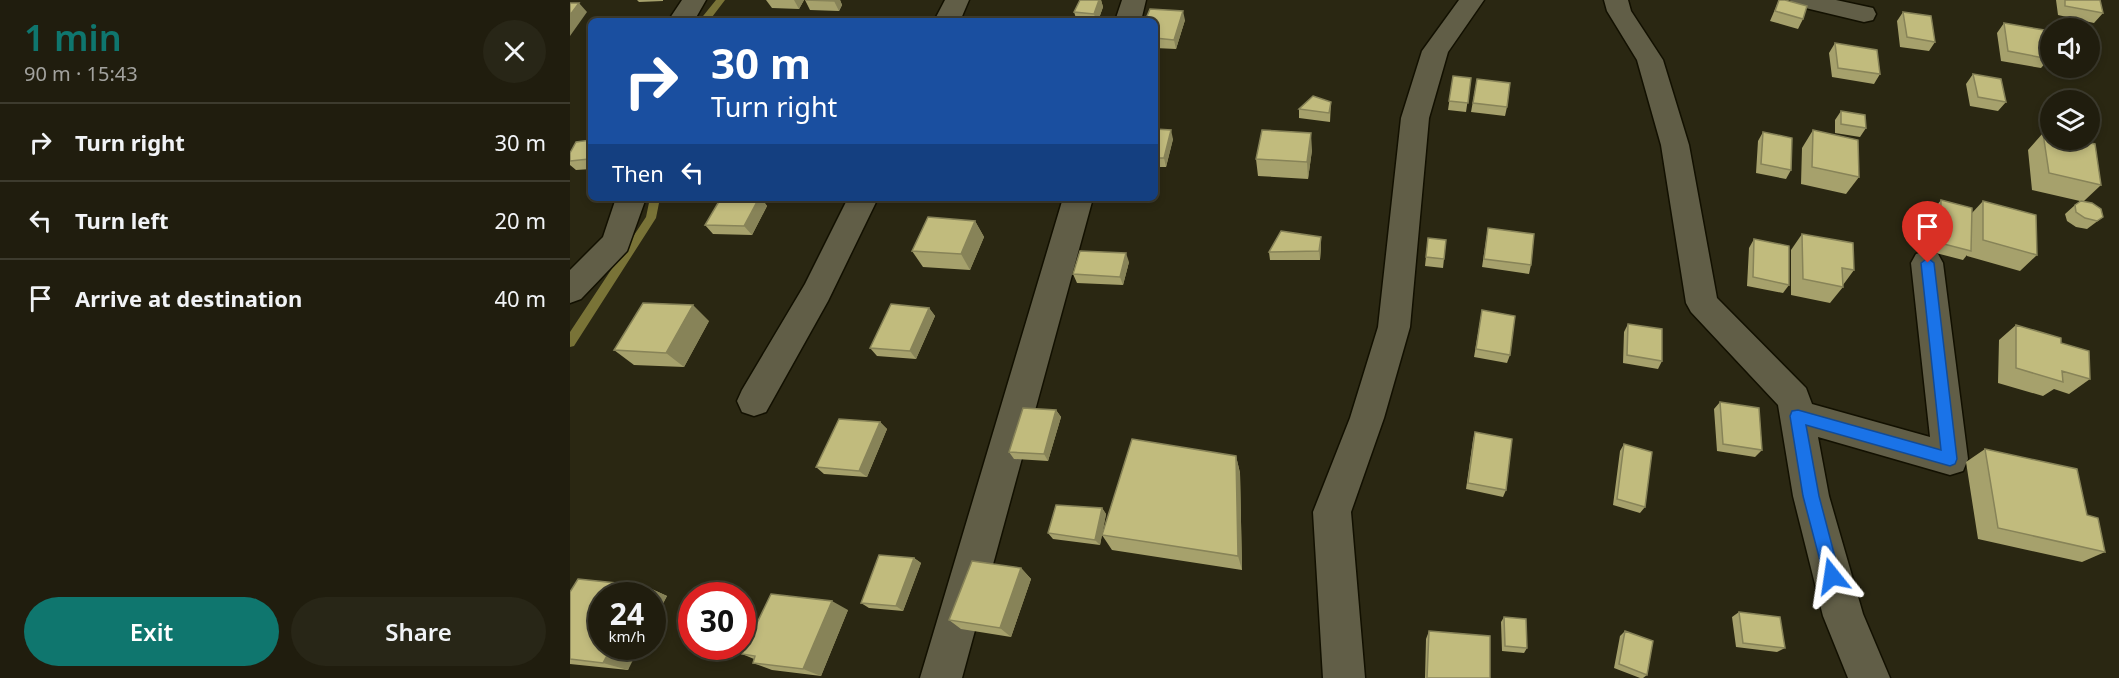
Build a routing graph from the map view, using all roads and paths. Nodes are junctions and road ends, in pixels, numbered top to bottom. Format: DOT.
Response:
graph roads {
  1 [pos="694,0"];
  2 [pos="957,0"];
  3 [pos="1134,0"];
  4 [pos="1472,0"];
  5 [pos="1616,0"];
  6 [pos="1802,0"];
  7 [pos="1864,15"];
  8 [pos="683,18"];
  9 [pos="948,18"];
  10 [pos="1129,18"];
  11 [pos="631,201"];
  12 [pos="862,201"];
  13 [pos="1077,201"];
  14 [pos="1928,263"];
  15 [pos="570,290"];
  16 [pos="754,401"];
  17 [pos="1798,416"];
  18 [pos="941,678"];
  19 [pos="1344,678"];
  20 [pos="1869,678"];
  1 -- 8 [label="street"];
  2 -- 9 [label="street"];
  3 -- 10 [label="street"];
  4 -- 19 [label="street"];
  5 -- 17 [label="street"];
  6 -- 7 [label="street"];
  11 -- 15 [label="street"];
  12 -- 16 [label="street"];
  13 -- 18 [label="street"];
  14 -- 17 [label="street"];
  17 -- 20 [label="street"];
}
